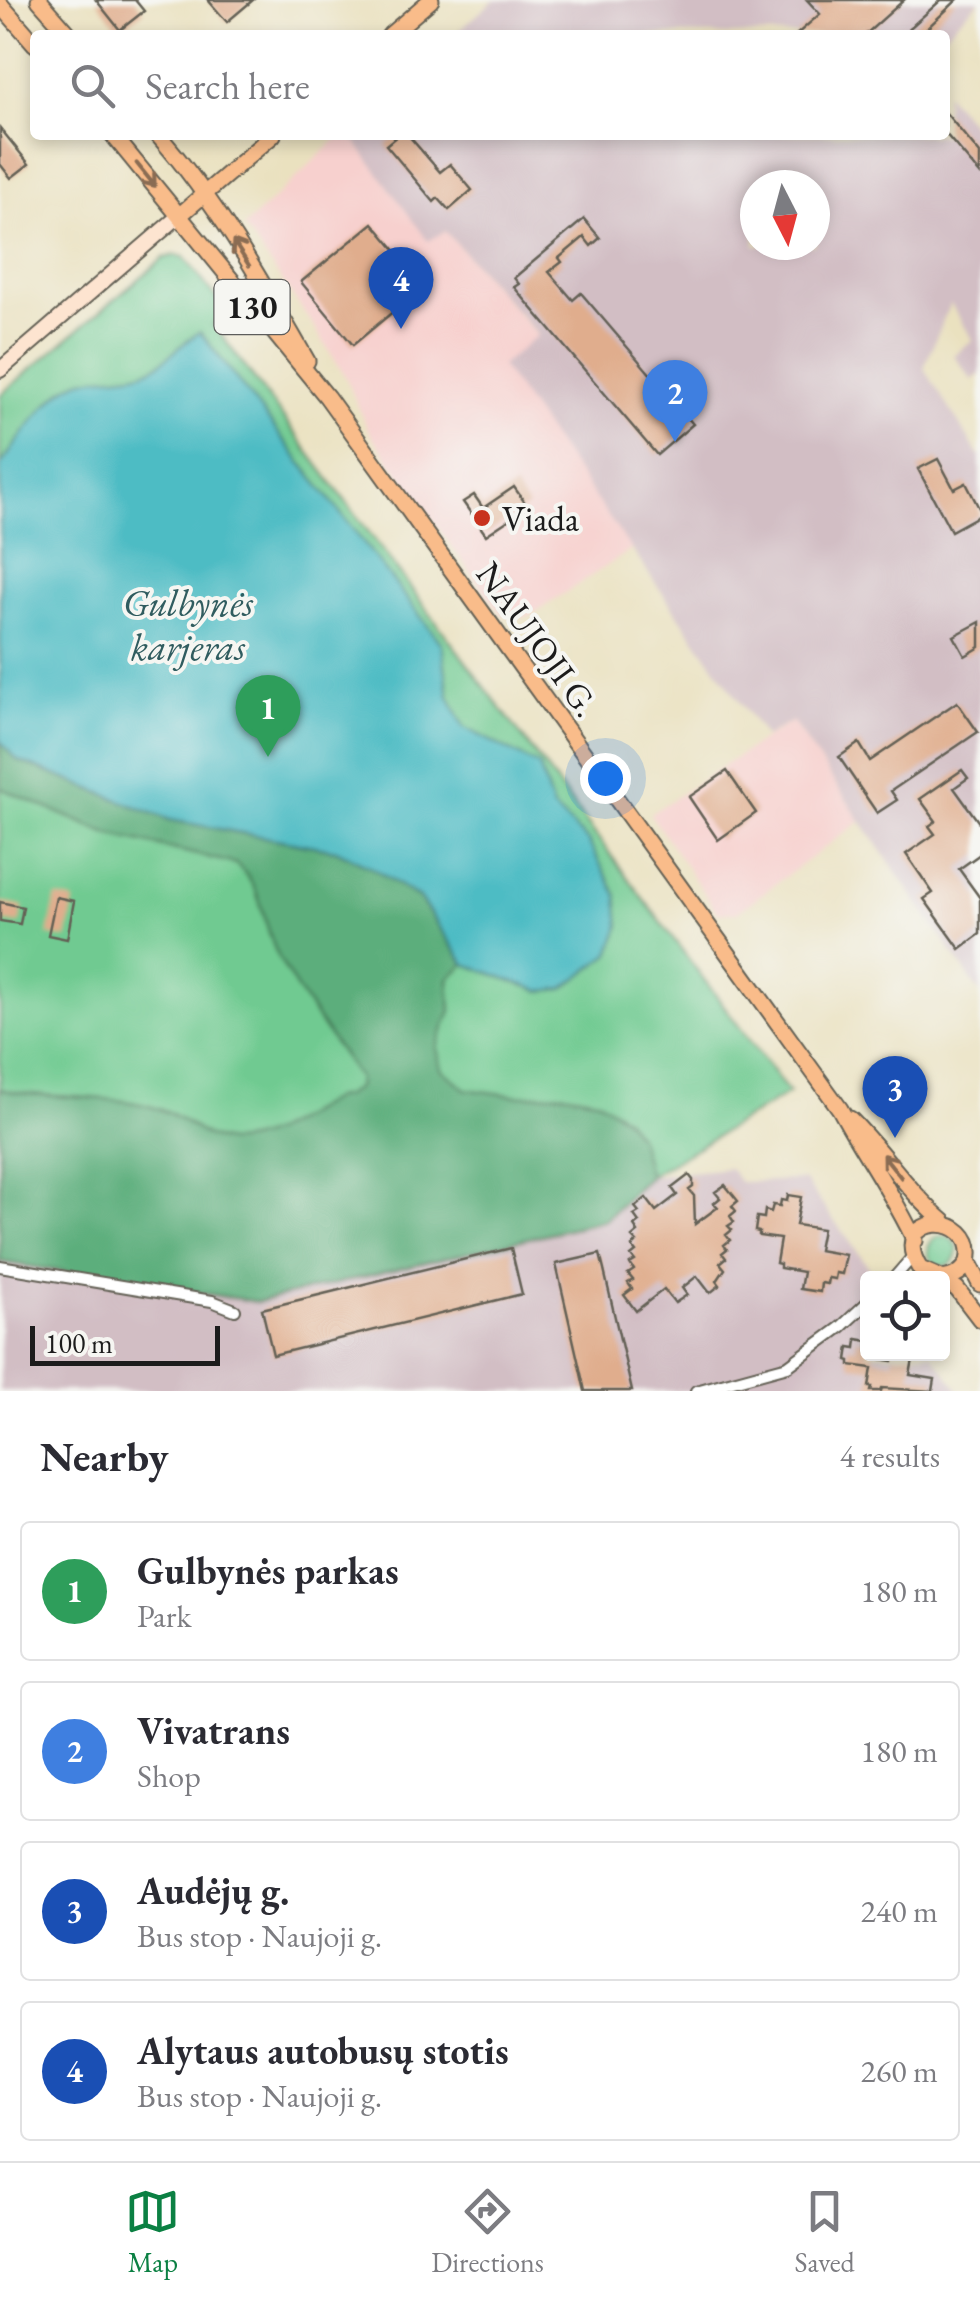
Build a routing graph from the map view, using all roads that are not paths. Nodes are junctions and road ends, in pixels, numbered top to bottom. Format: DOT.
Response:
graph roads {
  1 [pos="39,0"];
  2 [pos="431,0"];
  3 [pos="0,4"];
  4 [pos="66,30"];
  5 [pos="396,30"];
  6 [pos="30,38"];
  7 [pos="116,140"];
  8 [pos="162,140"];
  9 [pos="267,140"];
  10 [pos="204,195"];
  11 [pos="180,215"];
  12 [pos="0,370"];
  13 [pos="327,397"];
  14 [pos="840,1109"];
  15 [pos="944,1222"];
  16 [pos="915,1248"];
  17 [pos="968,1260"];
  18 [pos="0,1266"];
  19 [pos="899,1271"];
  20 [pos="922,1271"];
  21 [pos="950,1276"];
  22 [pos="980,1284"];
  23 [pos="950,1285"];
  24 [pos="860,1309"];
  25 [pos="235,1310"];
  26 [pos="860,1315"];
  27 [pos="980,1319"];
  28 [pos="840,1327"];
  29 [pos="696,1391"];
  1 -- 4 [label="main road"];
  2 -- 5 [label="main road"];
  3 -- 6 [label="main road"];
  7 -- 11 [label="main road, NAUJOJI G. / 130, one-way"];
  8 -- 10 [label="main road, NAUJOJI G."];
  9 -- 10 [label="main road"];
  10 -- 11 [label="main road"];
  13 -- 10 [label="main road, NAUJOJI G., one-way"];
  11 -- 12 [label="main road"];
  11 -- 13 [label="main road, NAUJOJI G. / 130"];
  13 -- 14 [label="main road, NAUJOJI G. / 130"];
  15 -- 14 [label="main road, NAUJOJI G. / 130, one-way"];
  14 -- 16 [label="main road, NAUJOJI G. / 130"];
  15 -- 16 [label="main road"];
  15 -- 17 [label="main road, 130"];
  16 -- 19 [label="street"];
  16 -- 20 [label="main road, 130"];
  17 -- 21 [label="main road"];
  17 -- 22 [label="main road, 130"];
  18 -- 25 [label="street"];
  23 -- 27 [label="main road"];
  24 -- 28 [label="street"];
  26 -- 28 [label="street"];
  28 -- 29 [label="street"];
}
